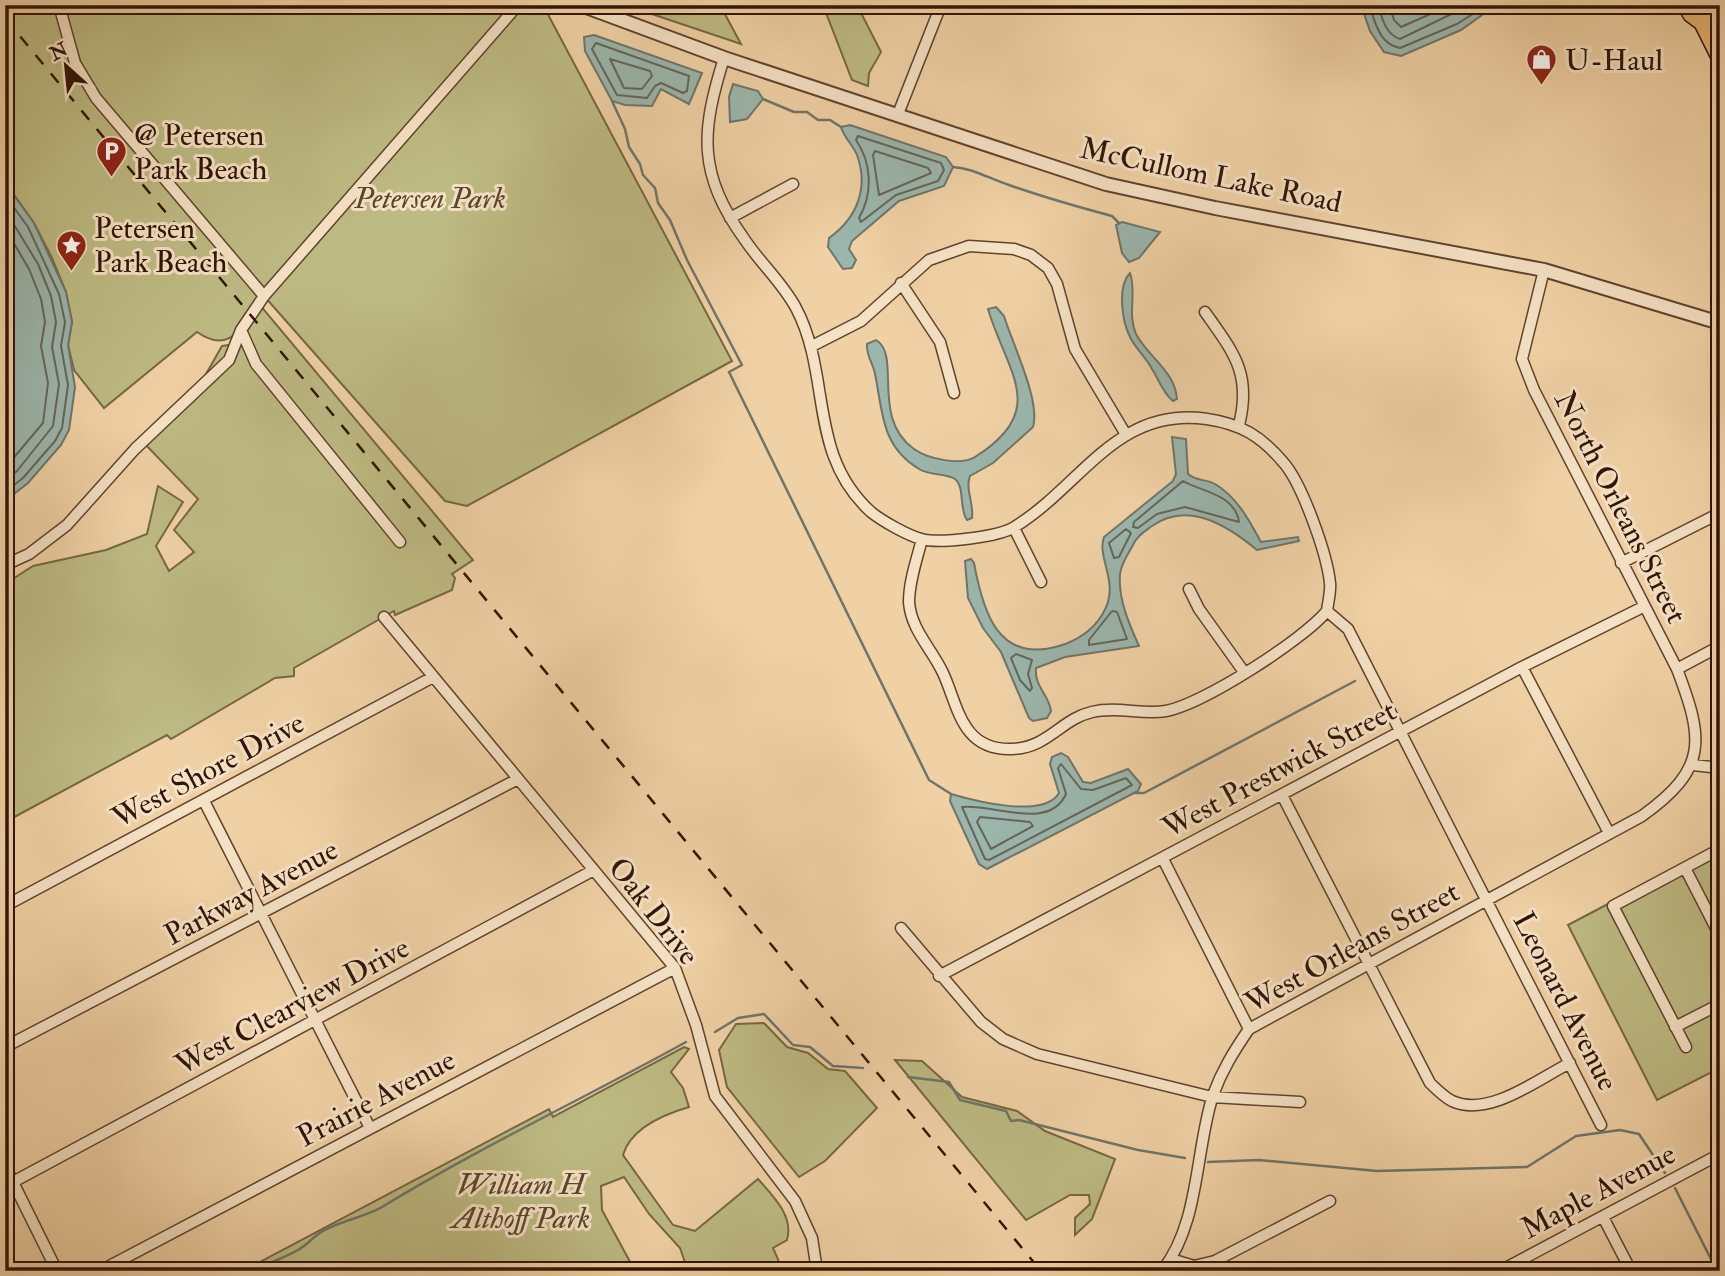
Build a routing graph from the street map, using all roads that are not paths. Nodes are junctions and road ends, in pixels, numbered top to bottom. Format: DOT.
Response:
graph roads {
  1 [pos="59,5"];
  2 [pos="518,5"];
  3 [pos="581,5"];
  4 [pos="941,5"];
  5 [pos="1686,5"];
  6 [pos="1702,5"];
  7 [pos="1702,22"];
  8 [pos="724,58"];
  9 [pos="1720,58"];
  10 [pos="898,114"];
  11 [pos="793,184"];
  12 [pos="730,218"];
  13 [pos="1544,270"];
  14 [pos="901,283"];
  15 [pos="264,296"];
  16 [pos="1205,312"];
  17 [pos="1720,323"];
  18 [pos="242,330"];
  19 [pos="812,346"];
  20 [pos="954,393"];
  21 [pos="1239,425"];
  22 [pos="1125,433"];
  23 [pos="1720,513"];
  24 [pos="1014,528"];
  25 [pos="922,539"];
  26 [pos="400,542"];
  27 [pos="1621,563"];
  28 [pos="5,565"];
  29 [pos="1041,582"];
  30 [pos="1189,589"];
  31 [pos="1643,607"];
  32 [pos="1327,611"];
  33 [pos="384,617"];
  34 [pos="1720,646"];
  35 [pos="1522,667"];
  36 [pos="1677,668"];
  37 [pos="1244,672"];
  38 [pos="433,677"];
  39 [pos="1401,732"];
  40 [pos="1693,765"];
  41 [pos="1720,768"];
  42 [pos="519,779"];
  43 [pos="1282,795"];
  44 [pos="204,801"];
  45 [pos="1609,834"];
  46 [pos="1720,849"];
  47 [pos="1163,859"];
  48 [pos="1685,868"];
  49 [pos="592,871"];
  50 [pos="1488,900"];
  51 [pos="5,906"];
  52 [pos="260,916"];
  53 [pos="901,928"];
  54 [pos="1720,936"];
  55 [pos="1369,962"];
  56 [pos="675,968"];
  57 [pos="939,976"];
  58 [pos="1720,1004"];
  59 [pos="314,1022"];
  60 [pos="1675,1027"];
  61 [pos="1249,1029"];
  62 [pos="5,1046"];
  63 [pos="1686,1046"];
  64 [pos="1570,1063"];
  65 [pos="1212,1097"];
  66 [pos="1300,1102"];
  67 [pos="1601,1125"];
  68 [pos="370,1128"];
  69 [pos="1720,1154"];
  70 [pos="5,1166"];
  71 [pos="13,1182"];
  72 [pos="1330,1201"];
  73 [pos="1603,1217"];
  74 [pos="1171,1259"];
  75 [pos="57,1271"];
  76 [pos="100,1271"];
  77 [pos="817,1271"];
  78 [pos="1162,1271"];
  79 [pos="1500,1271"];
  80 [pos="1631,1271"];
  1 -- 15 [label="street"];
  2 -- 15 [label="street"];
  3 -- 8 [label="street, McCullom Lake Road"];
  4 -- 10 [label="street"];
  5 -- 7 [label="main road"];
  6 -- 7 [label="main road"];
  7 -- 9 [label="main road"];
  8 -- 10 [label="street, McCullom Lake Road"];
  8 -- 12 [label="street"];
  10 -- 13 [label="street, McCullom Lake Road"];
  11 -- 12 [label="street"];
  12 -- 19 [label="street"];
  13 -- 17 [label="street, McCullom Lake Road"];
  13 -- 27 [label="street, North Orleans Street"];
  14 -- 19 [label="street"];
  14 -- 20 [label="street"];
  14 -- 22 [label="street"];
  15 -- 18 [label="street"];
  16 -- 21 [label="street"];
  18 -- 26 [label="street"];
  18 -- 28 [label="street"];
  19 -- 25 [label="street"];
  21 -- 22 [label="street"];
  21 -- 32 [label="street"];
  22 -- 24 [label="street"];
  23 -- 27 [label="street"];
  24 -- 25 [label="street"];
  24 -- 29 [label="street"];
  25 -- 37 [label="street"];
  27 -- 31 [label="street, North Orleans Street"];
  30 -- 37 [label="street"];
  31 -- 35 [label="street, West Prestwick Street"];
  31 -- 36 [label="street, North Orleans Street"];
  32 -- 37 [label="street"];
  32 -- 39 [label="street, Leonard Avenue"];
  33 -- 38 [label="street, Oak Drive"];
  34 -- 36 [label="street"];
  35 -- 39 [label="street, West Prestwick Street"];
  35 -- 45 [label="street"];
  36 -- 40 [label="street, North Orleans Street"];
  38 -- 42 [label="street, Oak Drive"];
  38 -- 44 [label="street, West Shore Drive"];
  39 -- 43 [label="street, West Prestwick Street"];
  39 -- 50 [label="street, Leonard Avenue"];
  40 -- 41 [label="street"];
  40 -- 45 [label="street, West Orleans Street"];
  42 -- 49 [label="street, Oak Drive"];
  42 -- 52 [label="street, Parkway Avenue"];
  43 -- 47 [label="street, West Prestwick Street"];
  43 -- 55 [label="street"];
  44 -- 51 [label="street, West Shore Drive"];
  44 -- 52 [label="street"];
  45 -- 50 [label="street, West Orleans Street"];
  46 -- 48 [label="street"];
  47 -- 57 [label="street, West Prestwick Street"];
  47 -- 61 [label="street"];
  48 -- 54 [label="street"];
  48 -- 60 [label="street"];
  49 -- 56 [label="street, Oak Drive"];
  49 -- 59 [label="street, West Clearview Drive"];
  50 -- 55 [label="street, West Orleans Street"];
  50 -- 64 [label="street, Leonard Avenue"];
  52 -- 59 [label="street"];
  52 -- 62 [label="street, Parkway Avenue"];
  53 -- 57 [label="street"];
  55 -- 61 [label="street, West Orleans Street"];
  55 -- 64 [label="street"];
  56 -- 68 [label="street, Prairie Avenue"];
  56 -- 77 [label="street, Oak Drive"];
  57 -- 65 [label="street"];
  58 -- 60 [label="street"];
  59 -- 68 [label="street"];
  59 -- 71 [label="street, West Clearview Drive"];
  60 -- 63 [label="street"];
  61 -- 65 [label="street, West Orleans Street"];
  64 -- 67 [label="street, Leonard Avenue"];
  65 -- 66 [label="street"];
  65 -- 74 [label="street, West Orleans Street"];
  68 -- 76 [label="street, Prairie Avenue"];
  69 -- 73 [label="street, Maple Avenue"];
  70 -- 71 [label="street"];
  71 -- 75 [label="street"];
  72 -- 74 [label="street"];
  73 -- 79 [label="street, Maple Avenue"];
  73 -- 80 [label="street"];
  74 -- 78 [label="street, West Orleans Street"];
}
